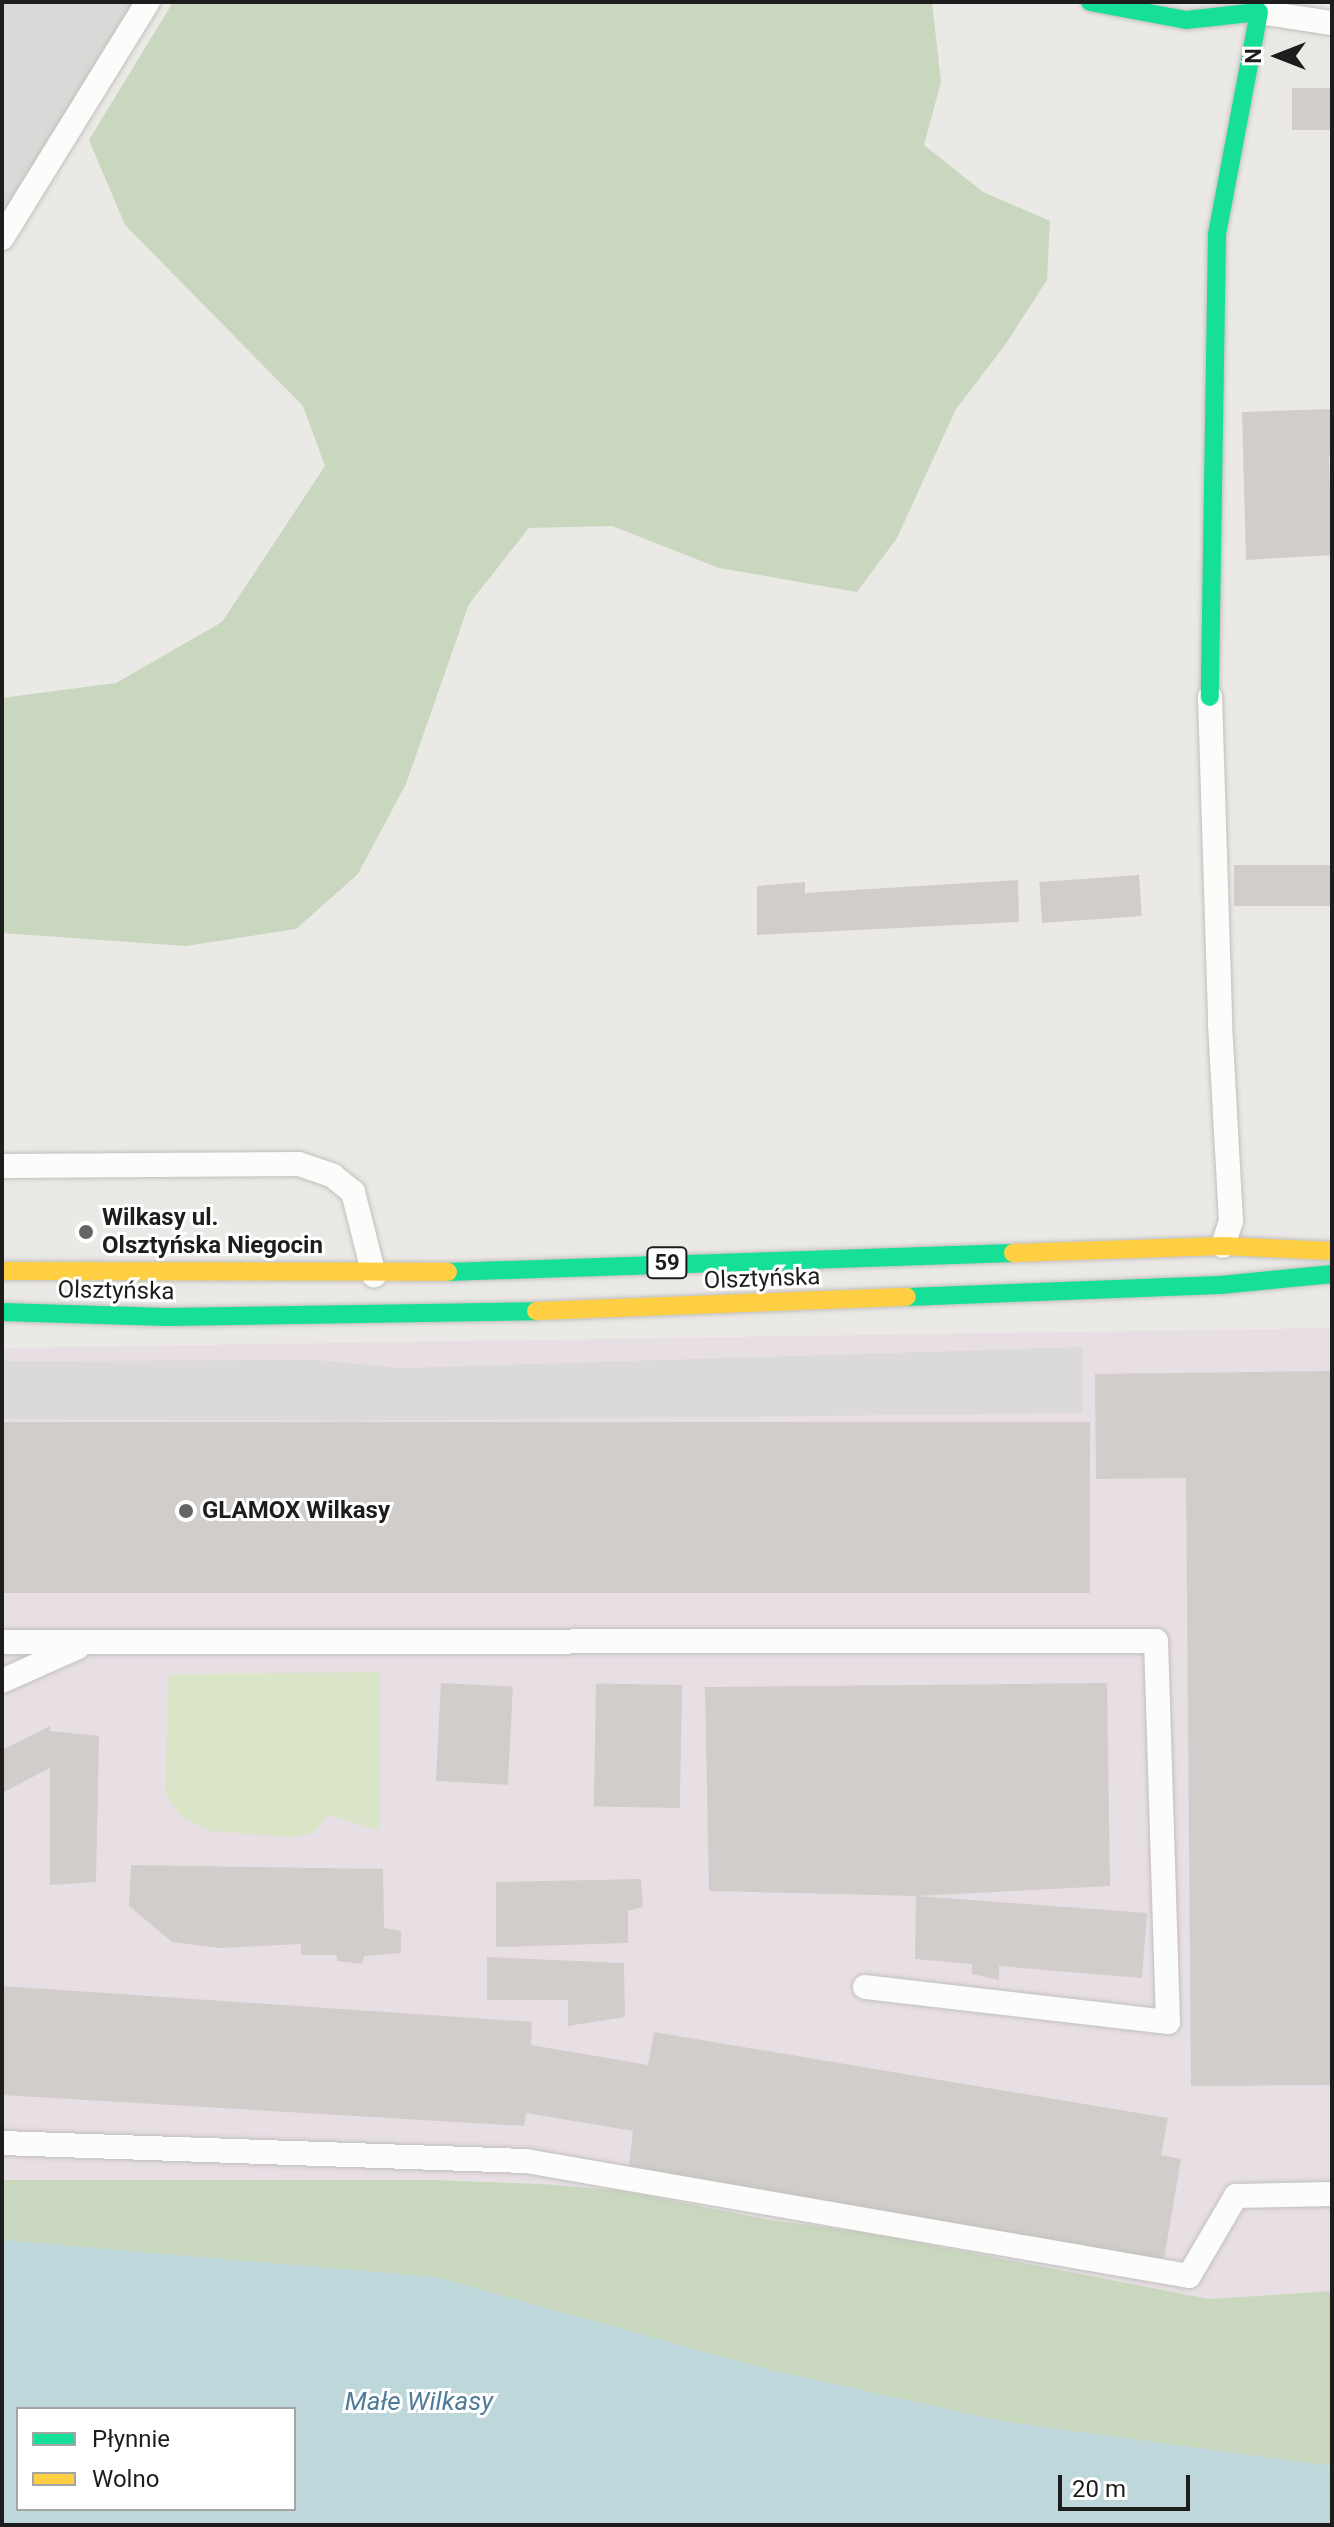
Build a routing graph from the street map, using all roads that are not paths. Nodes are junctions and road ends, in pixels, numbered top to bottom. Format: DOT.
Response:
graph roads {
  1 [pos="148,2"];
  2 [pos="1090,2"];
  3 [pos="1259,12"];
  4 [pos="1332,23"];
  5 [pos="2,238"];
  6 [pos="1210,697"];
  7 [pos="2,1166"];
  8 [pos="1223,1246"];
  9 [pos="1332,1251"];
  10 [pos="2,1271"];
  11 [pos="1332,1274"];
  12 [pos="374,1275"];
  13 [pos="2,1312"];
  14 [pos="376,1316"];
  15 [pos="2,1642"];
  16 [pos="88,1642"];
  17 [pos="2,1681"];
  18 [pos="865,1987"];
  19 [pos="2,2143"];
  20 [pos="1332,2194"];
  1 -- 5 [label="lane"];
  2 -- 3 [label="main road"];
  3 -- 4 [label="lane"];
  3 -- 6 [label="main road"];
  6 -- 8 [label="lane"];
  7 -- 12 [label="lane"];
  8 -- 9 [label="main road, Olsztyńska / 59"];
  8 -- 12 [label="main road, Olsztyńska / 59"];
  10 -- 12 [label="main road, Olsztyńska / 59"];
  11 -- 14 [label="main road, Olsztyńska / 59"];
  12 -- 14 [label="main road"];
  13 -- 14 [label="main road, Olsztyńska / 59"];
  15 -- 16 [label="lane"];
  16 -- 17 [label="lane"];
  16 -- 18 [label="lane"];
  19 -- 20 [label="lane"];
}
